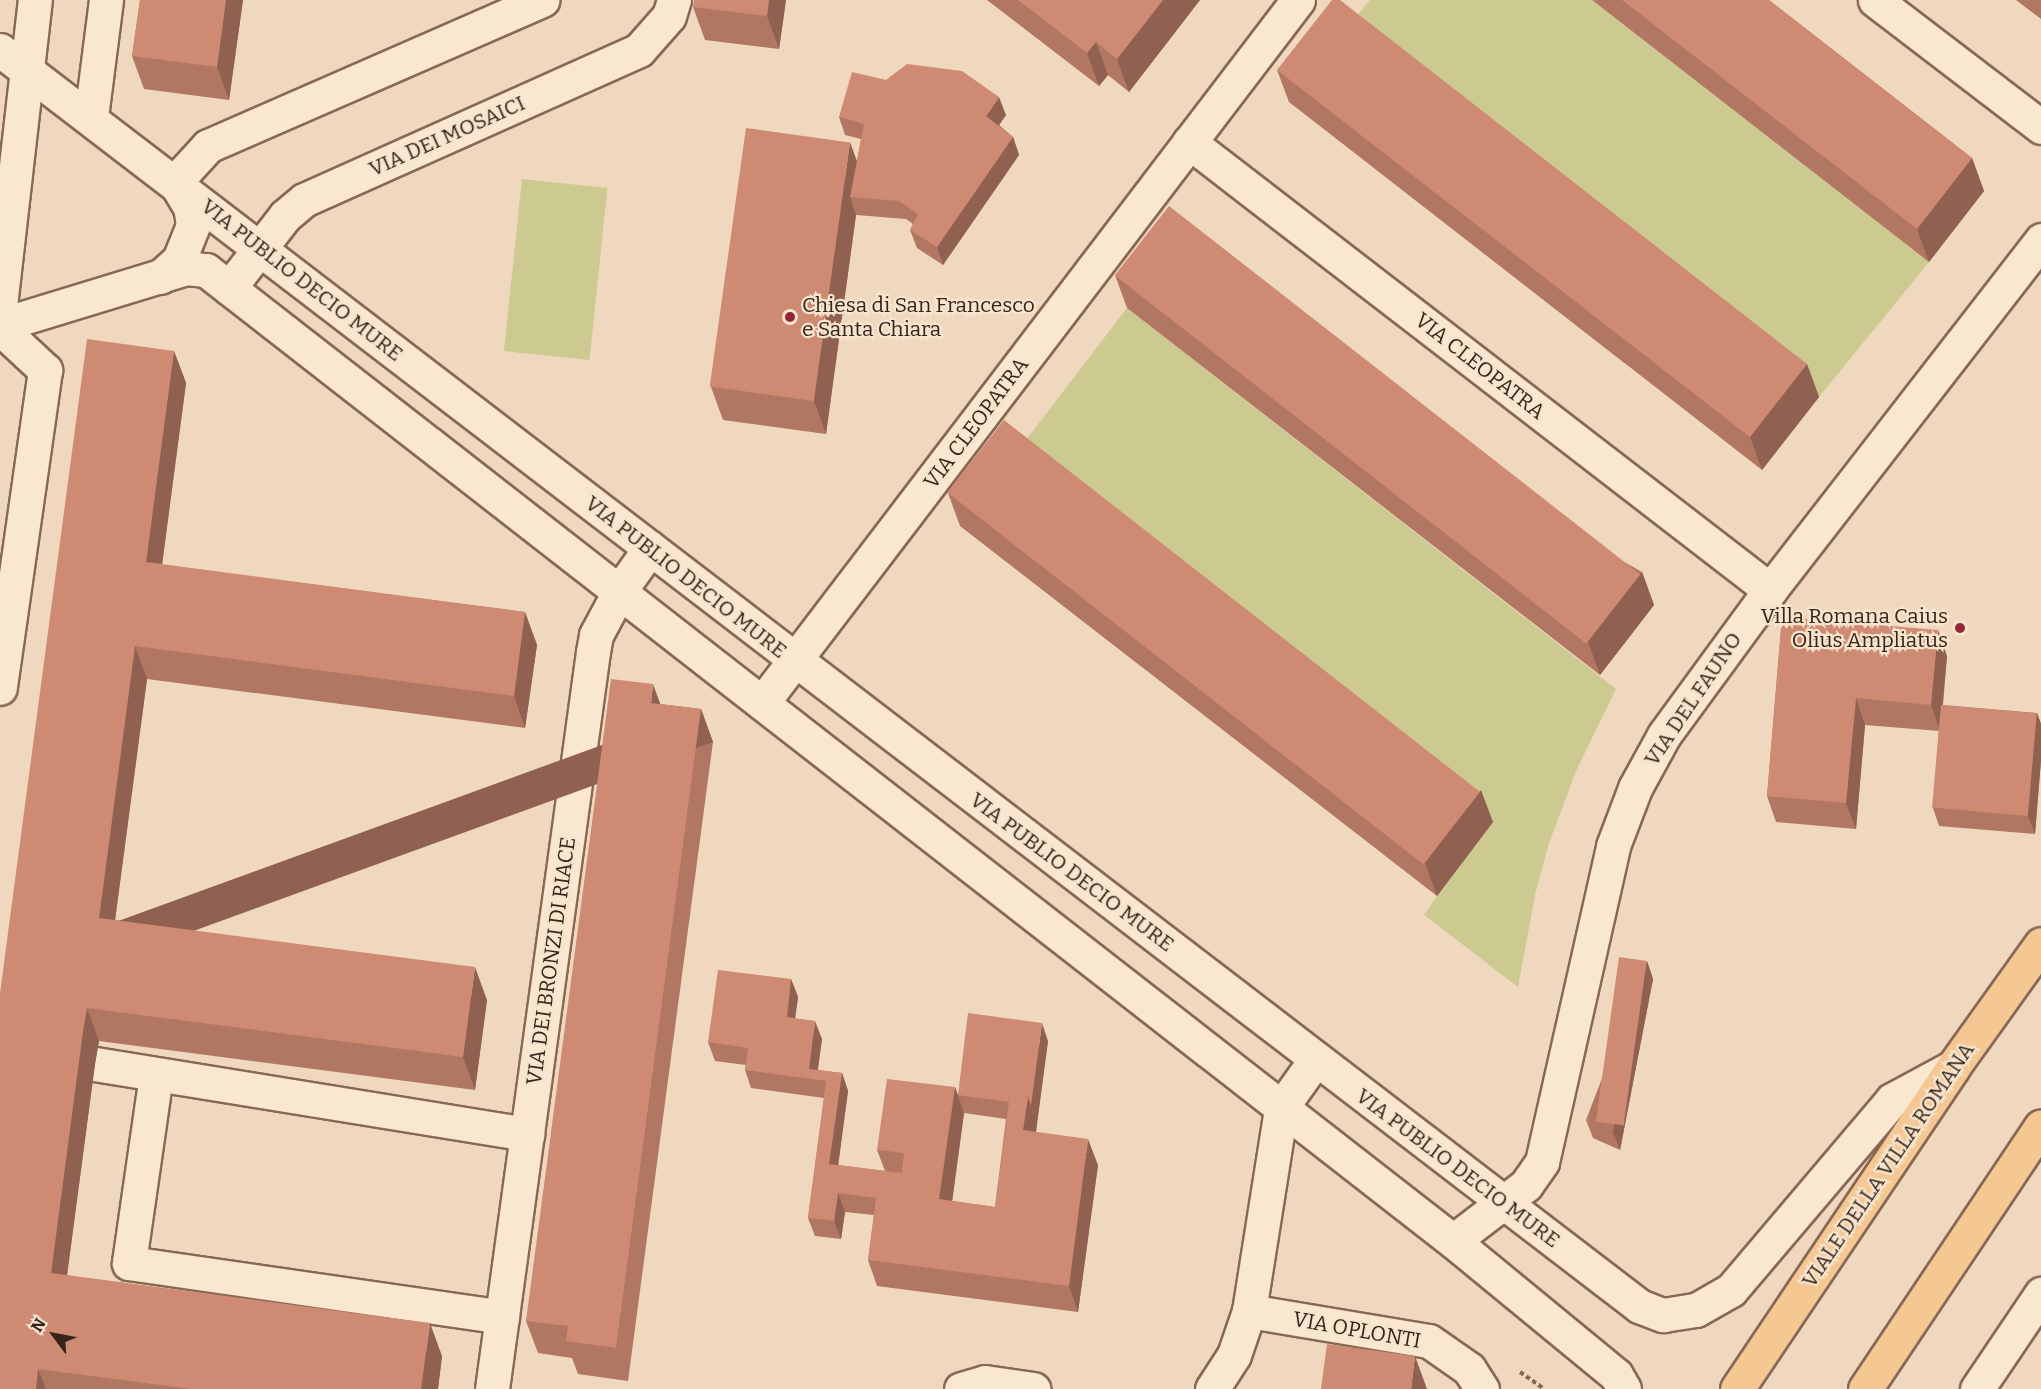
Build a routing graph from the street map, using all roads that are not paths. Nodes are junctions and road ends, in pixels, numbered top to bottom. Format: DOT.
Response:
graph roads {
  1 [pos="35,0"];
  2 [pos="106,0"];
  3 [pos="542,0"];
  4 [pos="674,0"];
  5 [pos="1298,0"];
  6 [pos="1875,0"];
  7 [pos="12,59"];
  8 [pos="91,117"];
  9 [pos="2041,127"];
  10 [pos="1189,142"];
  11 [pos="176,182"];
  12 [pos="2041,240"];
  13 [pos="260,247"];
  14 [pos="160,277"];
  15 [pos="229,288"];
  16 [pos="0,306"];
  17 [pos="0,327"];
  18 [pos="650,548"];
  19 [pos="1770,590"];
  20 [pos="619,592"];
  21 [pos="796,661"];
  22 [pos="0,688"];
  23 [pos="762,703"];
  24 [pos="2041,944"];
  25 [pos="1316,1059"];
  26 [pos="95,1064"];
  27 [pos="1953,1067"];
  28 [pos="156,1075"];
  29 [pos="1281,1108"];
  30 [pos="2041,1126"];
  31 [pos="527,1134"];
  32 [pos="1503,1203"];
  33 [pos="1453,1241"];
  34 [pos="2041,1294"];
  35 [pos="1249,1311"];
  36 [pos="502,1317"];
  37 [pos="492,1389"];
  38 [pos="961,1389"];
  39 [pos="1033,1389"];
  40 [pos="1212,1389"];
  41 [pos="1482,1389"];
  42 [pos="1624,1389"];
  43 [pos="1737,1389"];
  44 [pos="1865,1389"];
  45 [pos="1977,1389"];
  1 -- 7 [label="street"];
  2 -- 8 [label="street"];
  3 -- 11 [label="street"];
  4 -- 13 [label="street, VIA DEI MOSAICI"];
  5 -- 10 [label="street, VIA CLEOPATRA"];
  6 -- 9 [label="street"];
  7 -- 8 [label="street, VIA PUBLIO DECIO MURE"];
  7 -- 16 [label="street"];
  8 -- 11 [label="street, VIA PUBLIO DECIO MURE"];
  10 -- 19 [label="street, VIA CLEOPATRA"];
  10 -- 21 [label="street, VIA CLEOPATRA"];
  11 -- 13 [label="street, VIA PUBLIO DECIO MURE"];
  11 -- 14 [label="street, VIA PUBLIO DECIO MURE"];
  12 -- 19 [label="street, VIA DEL FAUNO"];
  13 -- 15 [label="street, VIA DEI MOSAICI"];
  13 -- 18 [label="street, VIA PUBLIO DECIO MURE"];
  14 -- 15 [label="street, VIA PUBLIO DECIO MURE"];
  14 -- 17 [label="street, VIA PUBLIO DECIO MURE"];
  15 -- 20 [label="street, VIA PUBLIO DECIO MURE"];
  17 -- 22 [label="street"];
  18 -- 20 [label="street, VIA DEI BRONZI DI RIACE"];
  18 -- 21 [label="street, VIA PUBLIO DECIO MURE"];
  19 -- 32 [label="street, VIA DEL FAUNO"];
  20 -- 23 [label="street, VIA PUBLIO DECIO MURE"];
  20 -- 31 [label="street, VIA DEI BRONZI DI RIACE"];
  21 -- 23 [label="street, VIA CLEOPATRA"];
  21 -- 25 [label="street, VIA PUBLIO DECIO MURE"];
  23 -- 29 [label="street, VIA PUBLIO DECIO MURE"];
  24 -- 27 [label="main road, VIALE DELLA VILLA ROMANA"];
  25 -- 29 [label="street"];
  25 -- 32 [label="street, VIA PUBLIO DECIO MURE"];
  26 -- 28 [label="street"];
  27 -- 32 [label="street, VIA PUBLIO DECIO MURE"];
  27 -- 43 [label="main road, VIALE DELLA VILLA ROMANA"];
  28 -- 31 [label="street"];
  28 -- 36 [label="street"];
  29 -- 33 [label="street, VIA PUBLIO DECIO MURE"];
  29 -- 35 [label="street"];
  30 -- 44 [label="main road"];
  31 -- 36 [label="street, VIA DEI BRONZI DI RIACE"];
  32 -- 33 [label="street, VIA DEL FAUNO"];
  33 -- 42 [label="street, VIA PUBLIO DECIO MURE"];
  34 -- 45 [label="street"];
  35 -- 40 [label="street"];
  35 -- 41 [label="street, VIA OPLONTI"];
  36 -- 37 [label="street, VIA DEI BRONZI DI RIACE"];
  38 -- 39 [label="street"];
}
